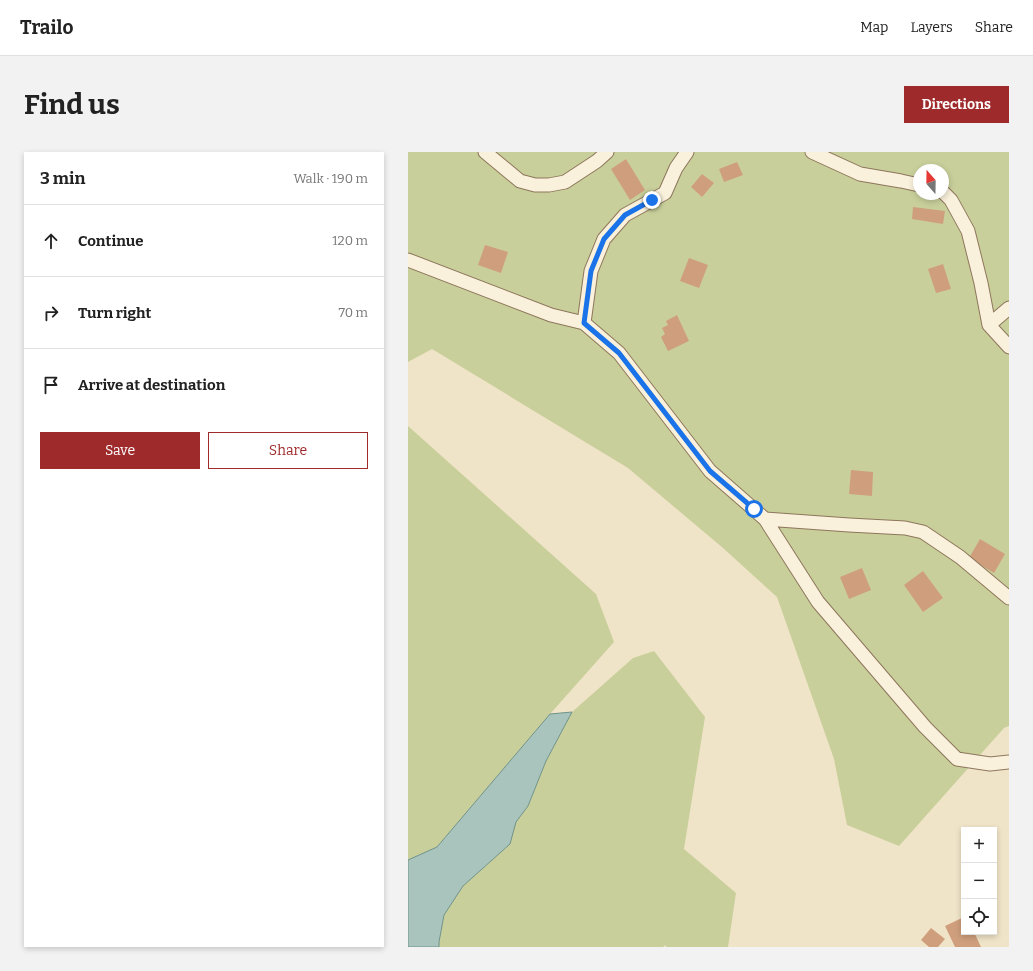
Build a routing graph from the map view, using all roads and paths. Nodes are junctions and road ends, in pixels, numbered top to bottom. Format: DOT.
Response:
graph roads {
  1 [pos="485,152"];
  2 [pos="607,152"];
  3 [pos="687,152"];
  4 [pos="812,152"];
  5 [pos="913,184"];
  6 [pos="949,198"];
  7 [pos="408,260"];
  8 [pos="1009,308"];
  9 [pos="584,323"];
  10 [pos="989,325"];
  11 [pos="1009,347"];
  12 [pos="765,519"];
  13 [pos="1009,598"];
  14 [pos="1009,762"];
  1 -- 2 [label="street"];
  3 -- 9 [label="street"];
  4 -- 5 [label="street"];
  6 -- 10 [label="street"];
  7 -- 9 [label="street"];
  8 -- 10 [label="street"];
  9 -- 12 [label="street"];
  10 -- 11 [label="street"];
  12 -- 13 [label="street"];
  12 -- 14 [label="street"];
}
